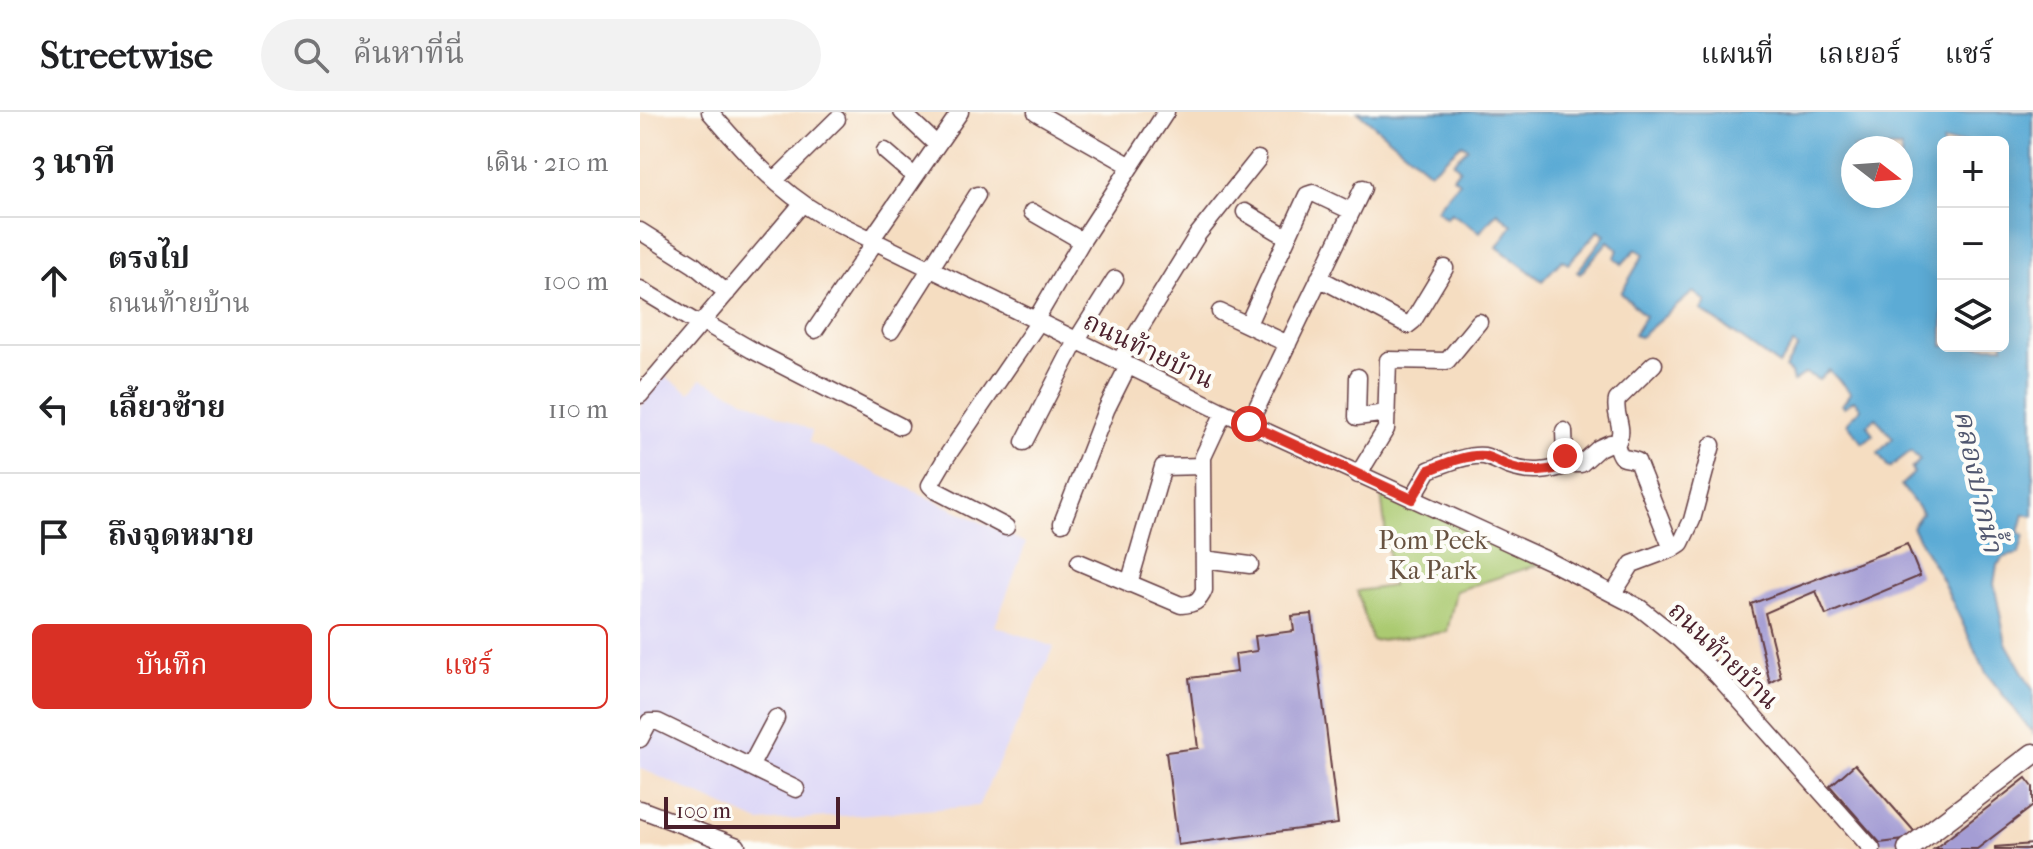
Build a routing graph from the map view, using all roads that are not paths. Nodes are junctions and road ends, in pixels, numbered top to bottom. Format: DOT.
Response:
graph roads {
  1 [pos="710,112"];
  2 [pos="902,112"];
  3 [pos="960,112"];
  4 [pos="1036,112"];
  5 [pos="1166,112"];
  6 [pos="837,119"];
  7 [pos="936,144"];
  8 [pos="885,151"];
  9 [pos="1258,159"];
  10 [pos="1131,166"];
  11 [pos="914,176"];
  12 [pos="775,180"];
  13 [pos="1363,188"];
  14 [pos="977,195"];
  15 [pos="802,204"];
  16 [pos="1351,211"];
  17 [pos="1032,212"];
  18 [pos="1245,212"];
  19 [pos="640,231"];
  20 [pos="1287,237"];
  21 [pos="873,241"];
  22 [pos="1082,241"];
  23 [pos="1445,268"];
  24 [pos="931,270"];
  25 [pos="1319,278"];
  26 [pos="1115,279"];
  27 [pos="640,289"];
  28 [pos="727,293"];
  29 [pos="1220,312"];
  30 [pos="1037,322"];
  31 [pos="1479,322"];
  32 [pos="701,323"];
  33 [pos="1248,324"];
  34 [pos="815,330"];
  35 [pos="891,331"];
  36 [pos="1076,341"];
  37 [pos="1288,344"];
  38 [pos="1123,364"];
  39 [pos="1654,364"];
  40 [pos="1358,377"];
  41 [pos="640,395"];
  42 [pos="1224,412"];
  43 [pos="1387,413"];
  44 [pos="1249,424"];
  45 [pos="900,426"];
  46 [pos="1564,431"];
  47 [pos="1024,442"];
  48 [pos="1616,444"];
  49 [pos="1712,445"];
  50 [pos="1570,464"];
  51 [pos="1203,466"];
  52 [pos="1358,475"];
  53 [pos="1412,499"];
  54 [pos="1062,523"];
  55 [pos="1006,527"];
  56 [pos="1672,549"];
  57 [pos="1204,559"];
  58 [pos="1079,562"];
  59 [pos="1250,565"];
  60 [pos="1129,584"];
  61 [pos="1613,594"];
  62 [pos="776,718"];
  63 [pos="640,739"];
  64 [pos="2033,754"];
  65 [pos="750,767"];
  66 [pos="796,789"];
  67 [pos="640,809"];
  68 [pos="737,846"];
  69 [pos="1872,849"];
  70 [pos="1908,849"];
  1 -- 12 [label="street, ถนนท้ายบ้าน"];
  2 -- 7 [label="street"];
  3 -- 7 [label="street"];
  4 -- 10 [label="street"];
  5 -- 10 [label="street"];
  6 -- 12 [label="street"];
  7 -- 11 [label="street"];
  8 -- 11 [label="street"];
  9 -- 38 [label="street"];
  10 -- 22 [label="street"];
  11 -- 21 [label="street"];
  12 -- 15 [label="street, ถนนท้ายบ้าน"];
  13 -- 16 [label="street"];
  14 -- 24 [label="street"];
  15 -- 21 [label="street, ถนนท้ายบ้าน"];
  15 -- 28 [label="street"];
  16 -- 20 [label="street"];
  16 -- 25 [label="street"];
  17 -- 22 [label="street"];
  18 -- 20 [label="street"];
  19 -- 28 [label="street"];
  20 -- 33 [label="street"];
  21 -- 24 [label="street, ถนนท้ายบ้าน"];
  21 -- 34 [label="street"];
  22 -- 30 [label="street"];
  23 -- 25 [label="street"];
  24 -- 30 [label="street, ถนนท้ายบ้าน"];
  24 -- 35 [label="street"];
  25 -- 37 [label="street"];
  26 -- 36 [label="street"];
  27 -- 32 [label="street"];
  28 -- 32 [label="street"];
  29 -- 33 [label="street"];
  30 -- 36 [label="street, ถนนท้ายบ้าน"];
  30 -- 55 [label="street"];
  31 -- 43 [label="street"];
  32 -- 41 [label="street"];
  32 -- 45 [label="street"];
  33 -- 37 [label="street"];
  36 -- 38 [label="street, ถนนท้ายบ้าน"];
  36 -- 47 [label="street"];
  37 -- 44 [label="street"];
  38 -- 42 [label="street, ถนนท้ายบ้าน"];
  38 -- 54 [label="street"];
  39 -- 48 [label="street"];
  40 -- 43 [label="street"];
  42 -- 44 [label="street, ถนนท้ายบ้าน"];
  42 -- 51 [label="street"];
  43 -- 52 [label="street"];
  44 -- 52 [label="street, ถนนท้ายบ้าน"];
  46 -- 50 [label="street"];
  48 -- 50 [label="street"];
  48 -- 56 [label="street"];
  49 -- 56 [label="street"];
  50 -- 53 [label="street"];
  51 -- 57 [label="street"];
  51 -- 60 [label="street"];
  52 -- 53 [label="street, ถนนท้ายบ้าน"];
  53 -- 61 [label="street, ถนนท้ายบ้าน"];
  56 -- 61 [label="street"];
  57 -- 59 [label="street"];
  57 -- 60 [label="street"];
  58 -- 60 [label="street"];
  61 -- 69 [label="street, ถนนท้ายบ้าน"];
  62 -- 65 [label="street"];
  63 -- 65 [label="street"];
  64 -- 70 [label="main road"];
  65 -- 66 [label="street"];
  67 -- 68 [label="street"];
}
